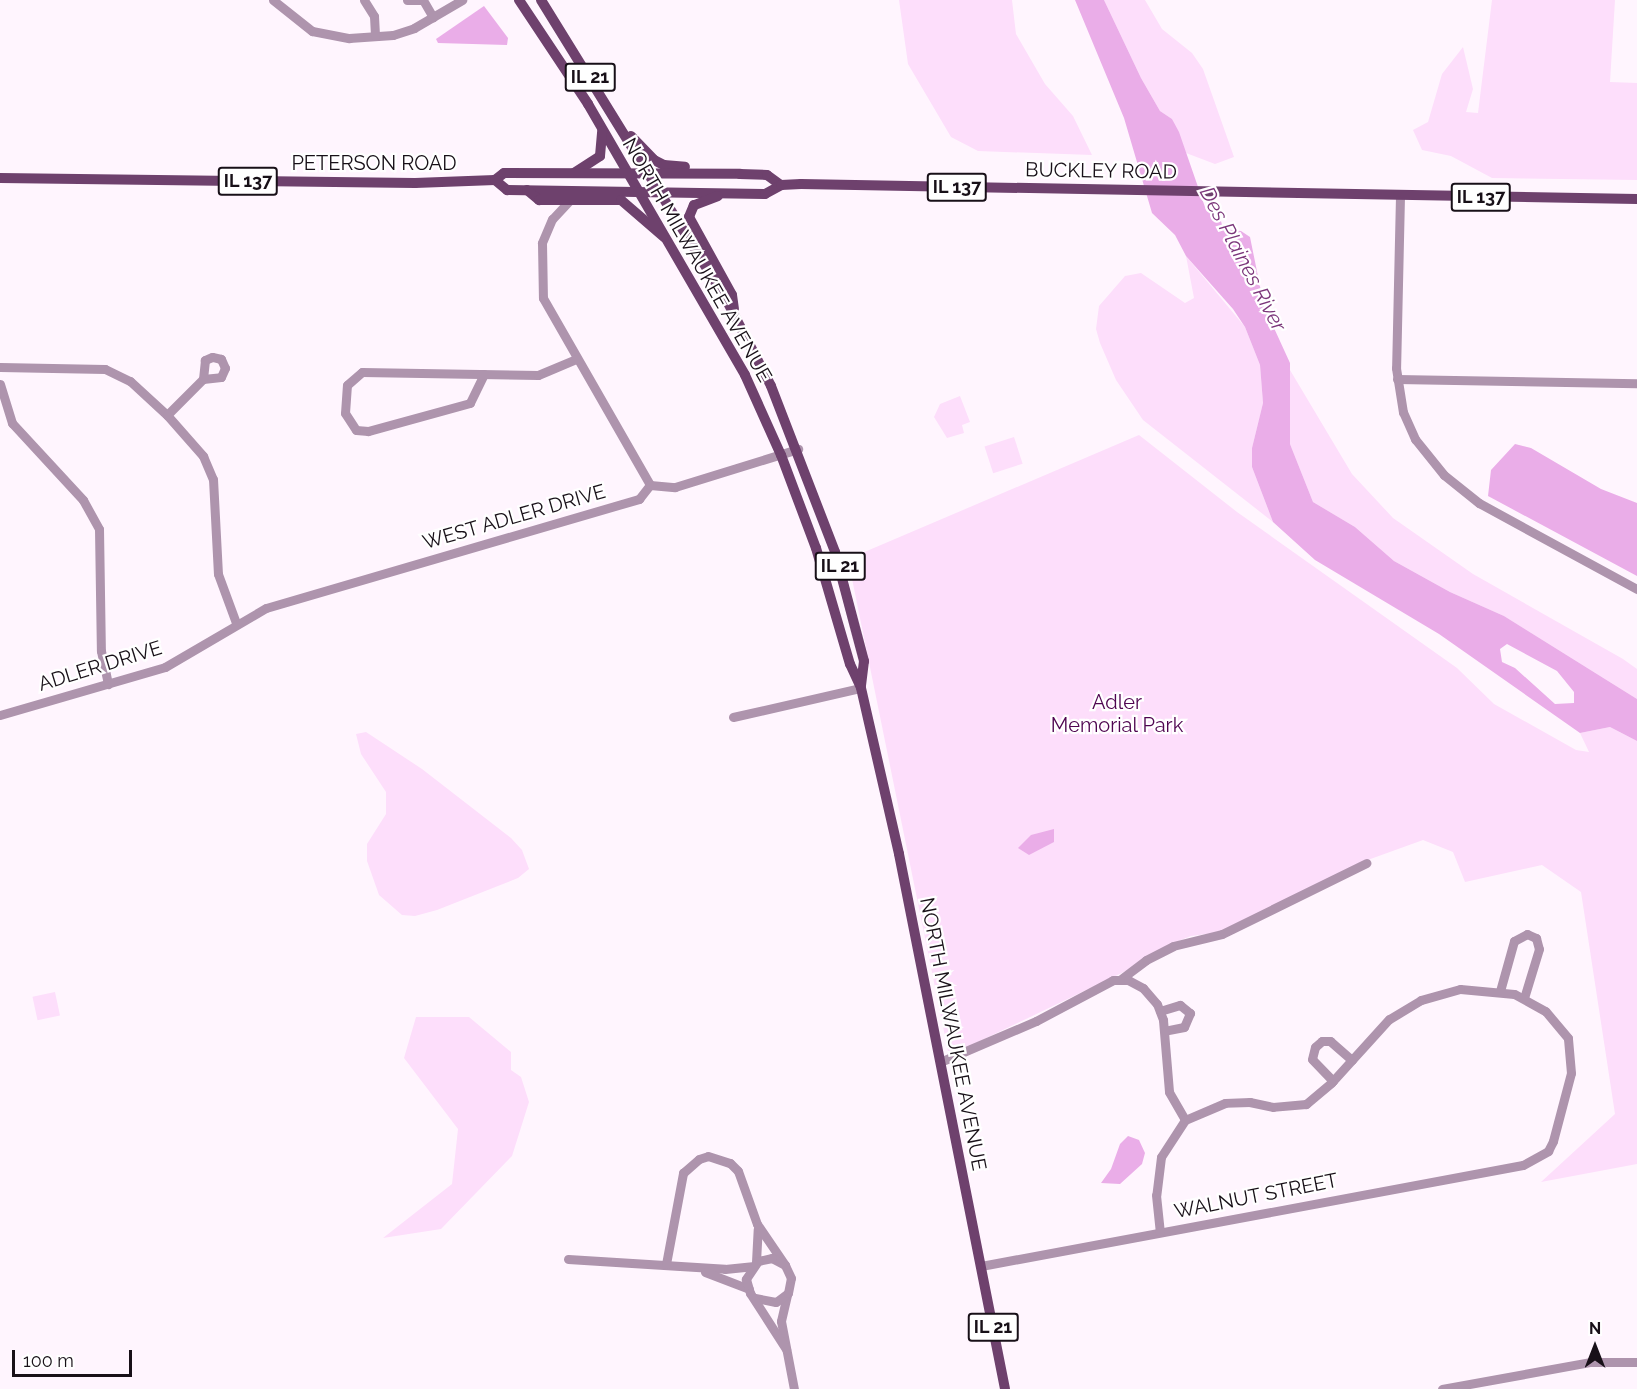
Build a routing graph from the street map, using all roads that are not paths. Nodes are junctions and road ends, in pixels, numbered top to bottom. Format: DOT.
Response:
graph roads {
  1 [pos="273,0"];
  2 [pos="364,0"];
  3 [pos="407,0"];
  4 [pos="423,0"];
  5 [pos="462,0"];
  6 [pos="519,0"];
  7 [pos="541,0"];
  8 [pos="433,17"];
  9 [pos="375,36"];
  10 [pos="620,126"];
  11 [pos="601,128"];
  12 [pos="573,174"];
  13 [pos="628,174"];
  14 [pos="648,174"];
  15 [pos="740,174"];
  16 [pos="0,178"];
  17 [pos="495,180"];
  18 [pos="781,185"];
  19 [pos="527,190"];
  20 [pos="639,191"];
  21 [pos="658,192"];
  22 [pos="734,194"];
  23 [pos="1400,196"];
  24 [pos="1637,199"];
  25 [pos="542,200"];
  26 [pos="570,200"];
  27 [pos="552,219"];
  28 [pos="668,238"];
  29 [pos="735,315"];
  30 [pos="576,359"];
  31 [pos="0,367"];
  32 [pos="484,374"];
  33 [pos="203,379"];
  34 [pos="1396,379"];
  35 [pos="1637,383"];
  36 [pos="0,384"];
  37 [pos="167,415"];
  38 [pos="798,449"];
  39 [pos="781,454"];
  40 [pos="650,485"];
  41 [pos="1637,589"];
  42 [pos="236,623"];
  43 [pos="108,684"];
  44 [pos="861,688"];
  45 [pos="0,715"];
  46 [pos="733,717"];
  47 [pos="1366,863"];
  48 [pos="1121,979"];
  49 [pos="1500,991"];
  50 [pos="1524,998"];
  51 [pos="1160,1011"];
  52 [pos="1164,1030"];
  53 [pos="1352,1060"];
  54 [pos="940,1062"];
  55 [pos="1333,1082"];
  56 [pos="1185,1120"];
  57 [pos="757,1224"];
  58 [pos="1160,1232"];
  59 [pos="568,1258"];
  60 [pos="666,1264"];
  61 [pos="754,1264"];
  62 [pos="785,1265"];
  63 [pos="682,1266"];
  64 [pos="981,1266"];
  65 [pos="748,1289"];
  66 [pos="788,1293"];
  67 [pos="755,1298"];
  68 [pos="786,1349"];
  69 [pos="1637,1362"];
  70 [pos="1486,1385"];
  71 [pos="794,1389"];
  72 [pos="1005,1389"];
  73 [pos="1442,1389"];
  1 -- 9 [label="street"];
  2 -- 9 [label="street"];
  3 -- 4 [label="street"];
  4 -- 8 [label="street"];
  5 -- 8 [label="street"];
  6 -- 11 [label="main road, NORTH MILWAUKEE AVENUE / IL 21"];
  7 -- 10 [label="main road, NORTH MILWAUKEE AVENUE / IL 21"];
  8 -- 9 [label="street"];
  10 -- 14 [label="main road, NORTH MILWAUKEE AVENUE / IL 21"];
  10 -- 15 [label="main road"];
  11 -- 12 [label="main road"];
  11 -- 13 [label="main road, NORTH MILWAUKEE AVENUE / IL 21"];
  12 -- 13 [label="main road, PETERSON ROAD / IL 137"];
  12 -- 17 [label="main road, PETERSON ROAD / IL 137"];
  13 -- 14 [label="main road, PETERSON ROAD / IL 137"];
  13 -- 20 [label="main road, NORTH MILWAUKEE AVENUE / IL 21"];
  14 -- 15 [label="main road, PETERSON ROAD / IL 137"];
  14 -- 21 [label="main road, NORTH MILWAUKEE AVENUE / IL 21"];
  15 -- 18 [label="main road, PETERSON ROAD / IL 137"];
  16 -- 17 [label="main road, PETERSON ROAD / IL 137"];
  17 -- 19 [label="main road, PETERSON ROAD / IL 137"];
  18 -- 22 [label="main road, BUCKLEY ROAD / IL 137"];
  18 -- 23 [label="main road, BUCKLEY ROAD / IL 137"];
  19 -- 20 [label="main road, PETERSON ROAD / IL 137"];
  19 -- 25 [label="main road"];
  20 -- 21 [label="main road, BUCKLEY ROAD / IL 137"];
  20 -- 28 [label="main road, NORTH MILWAUKEE AVENUE / IL 21"];
  21 -- 22 [label="main road, BUCKLEY ROAD / IL 137"];
  21 -- 29 [label="main road, NORTH MILWAUKEE AVENUE / IL 21"];
  22 -- 29 [label="main road"];
  23 -- 24 [label="main road, BUCKLEY ROAD / IL 137"];
  23 -- 34 [label="street"];
  25 -- 26 [label="main road"];
  25 -- 27 [label="street"];
  26 -- 27 [label="street"];
  26 -- 28 [label="main road"];
  27 -- 30 [label="street"];
  28 -- 39 [label="main road, NORTH MILWAUKEE AVENUE / IL 21"];
  29 -- 38 [label="main road, NORTH MILWAUKEE AVENUE / IL 21"];
  30 -- 32 [label="street"];
  30 -- 40 [label="street"];
  31 -- 37 [label="street"];
  32 -- 32 [label="street"];
  33 -- 37 [label="street"];
  34 -- 35 [label="street"];
  34 -- 41 [label="street"];
  36 -- 43 [label="street"];
  37 -- 42 [label="street"];
  38 -- 39 [label="street"];
  38 -- 44 [label="main road, NORTH MILWAUKEE AVENUE / IL 21"];
  39 -- 40 [label="street"];
  39 -- 44 [label="main road, NORTH MILWAUKEE AVENUE / IL 21"];
  40 -- 42 [label="street, WEST ADLER DRIVE"];
  42 -- 43 [label="street, ADLER DRIVE"];
  43 -- 45 [label="street, ADLER DRIVE"];
  44 -- 46 [label="street"];
  44 -- 54 [label="main road, NORTH MILWAUKEE AVENUE / IL 21"];
  47 -- 48 [label="street"];
  48 -- 51 [label="street"];
  48 -- 54 [label="street"];
  49 -- 50 [label="street"];
  49 -- 50 [label="street"];
  49 -- 53 [label="street"];
  50 -- 58 [label="street, WALNUT STREET"];
  51 -- 52 [label="street"];
  51 -- 52 [label="street"];
  52 -- 56 [label="street"];
  53 -- 55 [label="street"];
  53 -- 55 [label="street"];
  54 -- 64 [label="main road, NORTH MILWAUKEE AVENUE / IL 21"];
  55 -- 56 [label="street"];
  56 -- 58 [label="street"];
  57 -- 60 [label="street"];
  57 -- 61 [label="street"];
  57 -- 62 [label="street"];
  58 -- 64 [label="street, WALNUT STREET"];
  59 -- 60 [label="street"];
  60 -- 63 [label="street"];
  61 -- 62 [label="street"];
  61 -- 63 [label="street"];
  61 -- 65 [label="street"];
  62 -- 66 [label="street"];
  63 -- 65 [label="street"];
  64 -- 72 [label="main road, NORTH MILWAUKEE AVENUE / IL 21"];
  65 -- 67 [label="street"];
  66 -- 67 [label="street"];
  66 -- 68 [label="street"];
  67 -- 68 [label="street"];
  68 -- 71 [label="street"];
  69 -- 70 [label="street"];
  70 -- 73 [label="street"];
}
